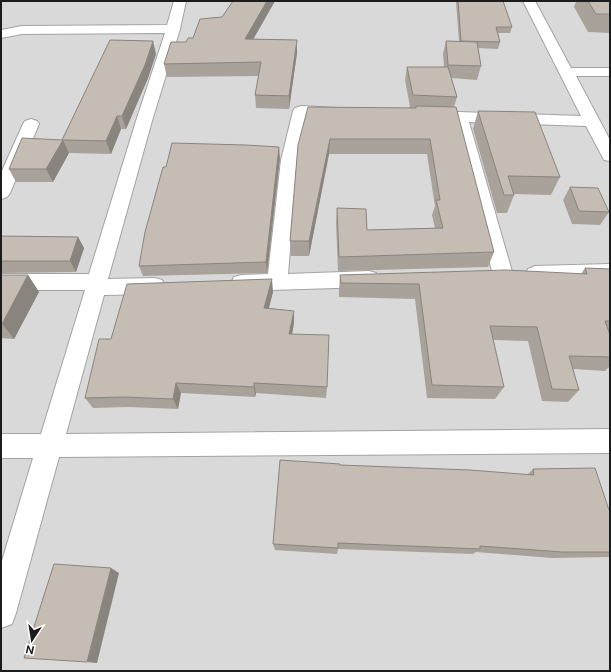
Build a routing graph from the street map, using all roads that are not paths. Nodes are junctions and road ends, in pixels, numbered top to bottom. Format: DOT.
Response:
graph roads {
  1 [pos="180,1"];
  2 [pos="529,1"];
  3 [pos="173,29"];
  4 [pos="1,34"];
  5 [pos="566,72"];
  6 [pos="610,72"];
  7 [pos="349,113"];
  8 [pos="412,115"];
  9 [pos="460,117"];
  10 [pos="592,121"];
  11 [pos="31,124"];
  12 [pos="610,156"];
  13 [pos="1,193"];
  14 [pos="610,272"];
  15 [pos="386,278"];
  16 [pos="1,282"];
  17 [pos="277,282"];
  18 [pos="222,284"];
  19 [pos="96,285"];
  20 [pos="174,285"];
  21 [pos="610,441"];
  22 [pos="50,445"];
  23 [pos="1,446"];
  24 [pos="1,613"];
  1 -- 3 [label="street"];
  2 -- 5 [label="street"];
  3 -- 4 [label="street"];
  3 -- 19 [label="street"];
  5 -- 6 [label="street"];
  5 -- 10 [label="street"];
  7 -- 17 [label="street"];
  8 -- 9 [label="street"];
  9 -- 10 [label="street"];
  9 -- 14 [label="street"];
  10 -- 12 [label="street"];
  11 -- 13 [label="street"];
  15 -- 17 [label="street"];
  16 -- 19 [label="street"];
  17 -- 18 [label="street"];
  19 -- 20 [label="street"];
  19 -- 22 [label="street"];
  21 -- 22 [label="street"];
  22 -- 23 [label="street"];
  22 -- 24 [label="street"];
}
